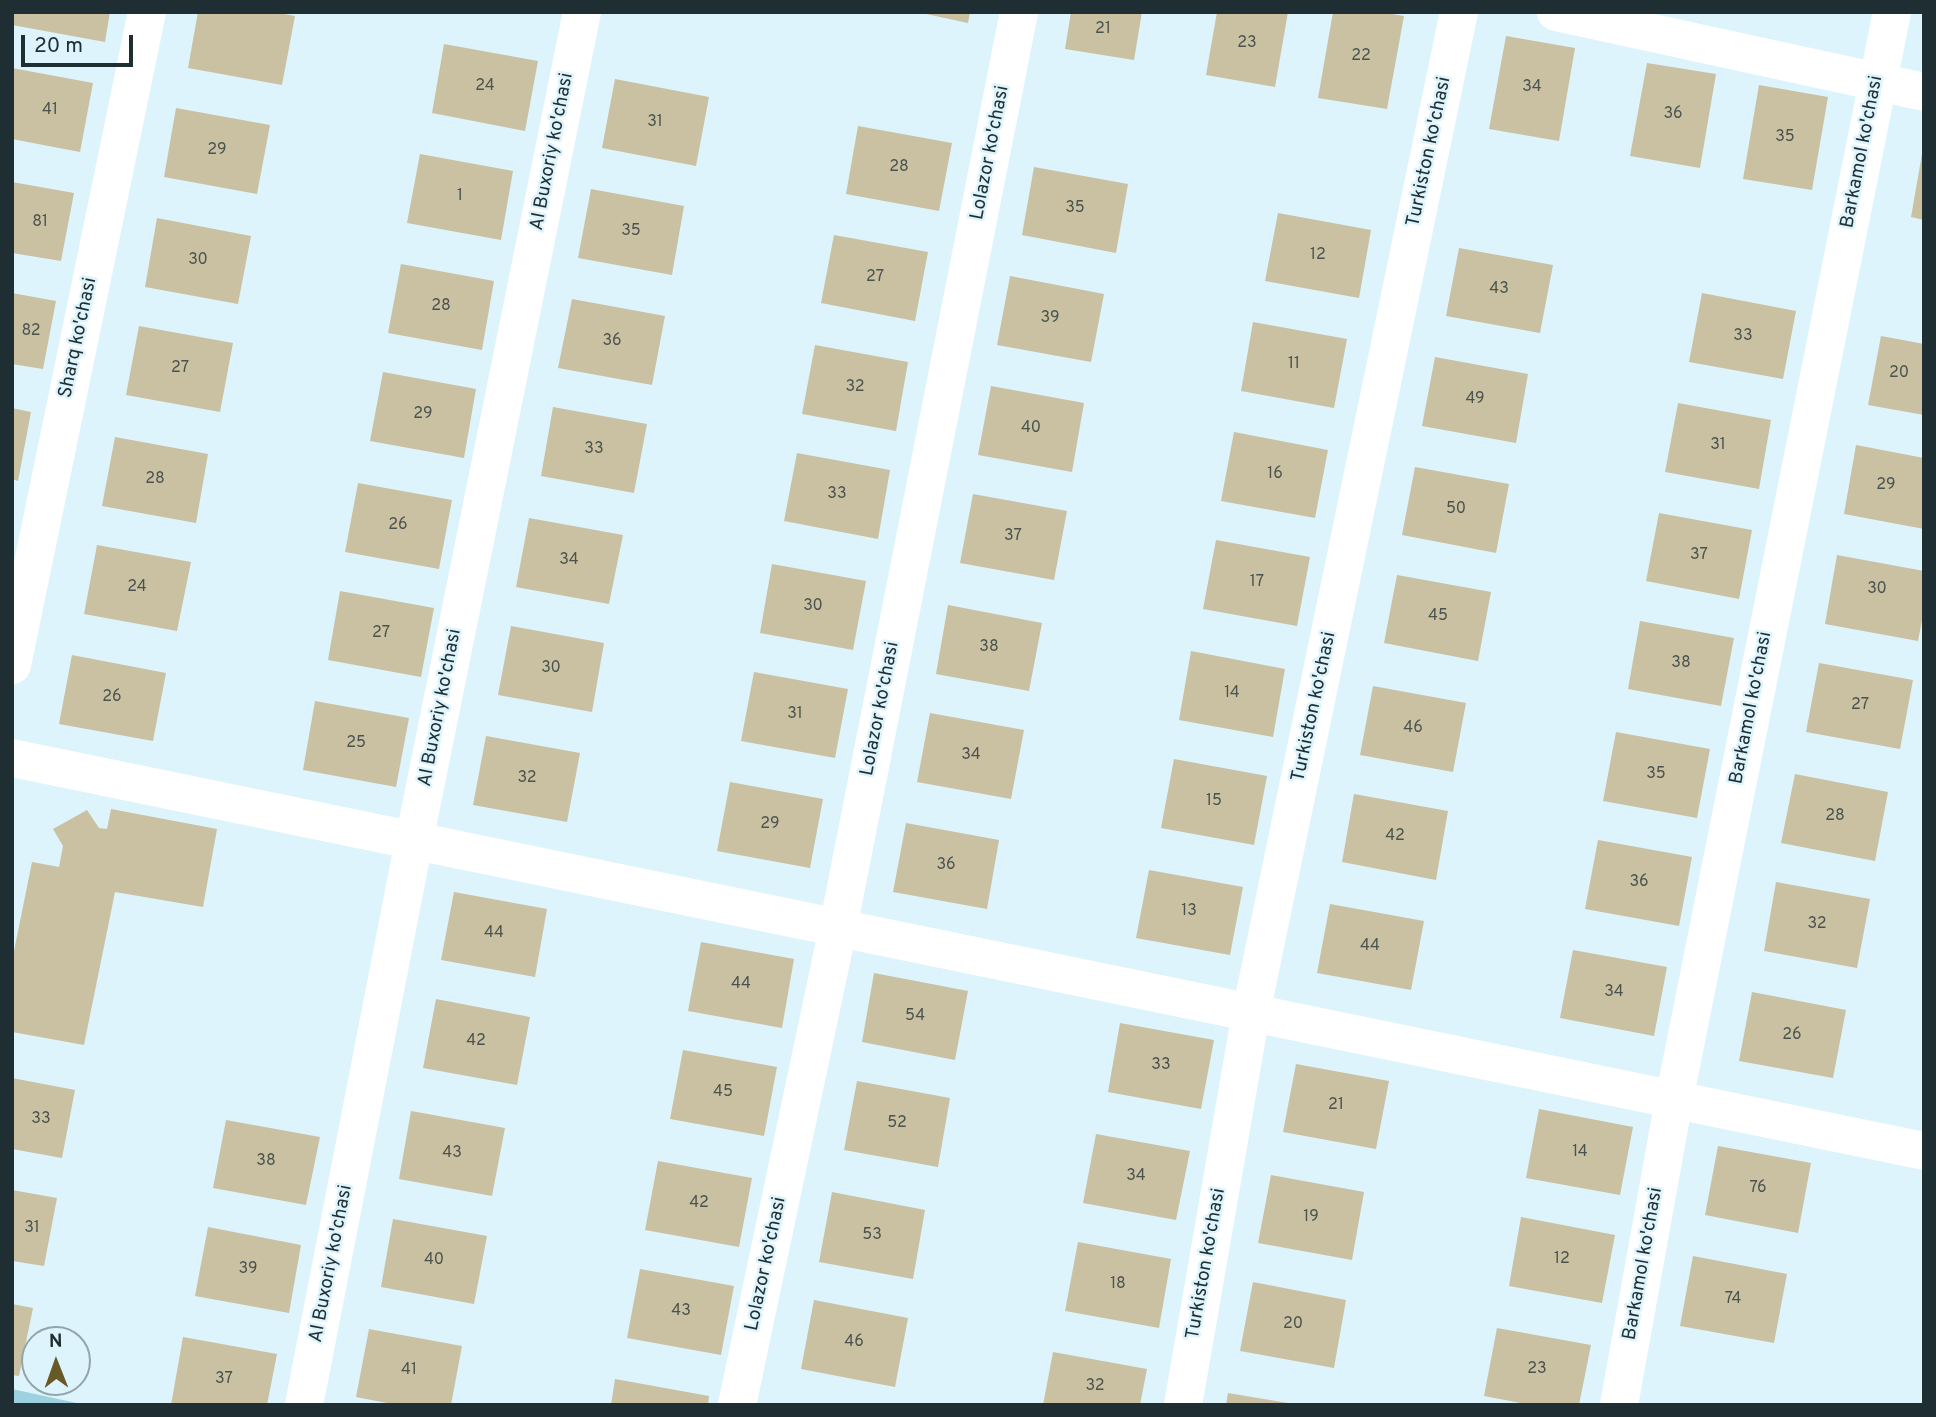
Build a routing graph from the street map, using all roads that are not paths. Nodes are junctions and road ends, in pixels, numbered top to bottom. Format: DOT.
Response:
graph roads {
  1 [pos="147,12"];
  2 [pos="582,12"];
  3 [pos="1019,12"];
  4 [pos="1459,12"];
  5 [pos="1556,12"];
  6 [pos="1892,12"];
  7 [pos="1877,83"];
  8 [pos="1924,92"];
  9 [pos="12,665"];
  10 [pos="12,758"];
  11 [pos="414,841"];
  12 [pos="838,928"];
  13 [pos="1251,1013"];
  14 [pos="1674,1100"];
  15 [pos="1924,1151"];
  16 [pos="304,1405"];
  17 [pos="737,1405"];
  18 [pos="1182,1405"];
  19 [pos="1619,1405"];
  1 -- 9 [label="street, Sharq ko'chasi"];
  2 -- 11 [label="street, Al Buxoriy ko'chasi"];
  3 -- 12 [label="street, Lolazor ko'chasi"];
  4 -- 13 [label="street, Turkiston ko'chasi"];
  5 -- 7 [label="street"];
  6 -- 7 [label="street, Barkamol ko'chasi"];
  7 -- 8 [label="street"];
  7 -- 14 [label="street, Barkamol ko'chasi"];
  10 -- 11 [label="street"];
  11 -- 12 [label="street"];
  11 -- 16 [label="street, Al Buxoriy ko'chasi"];
  12 -- 13 [label="street"];
  12 -- 17 [label="street, Lolazor ko'chasi"];
  13 -- 14 [label="street"];
  13 -- 18 [label="street, Turkiston ko'chasi"];
  14 -- 15 [label="street"];
  14 -- 19 [label="street, Barkamol ko'chasi"];
}
